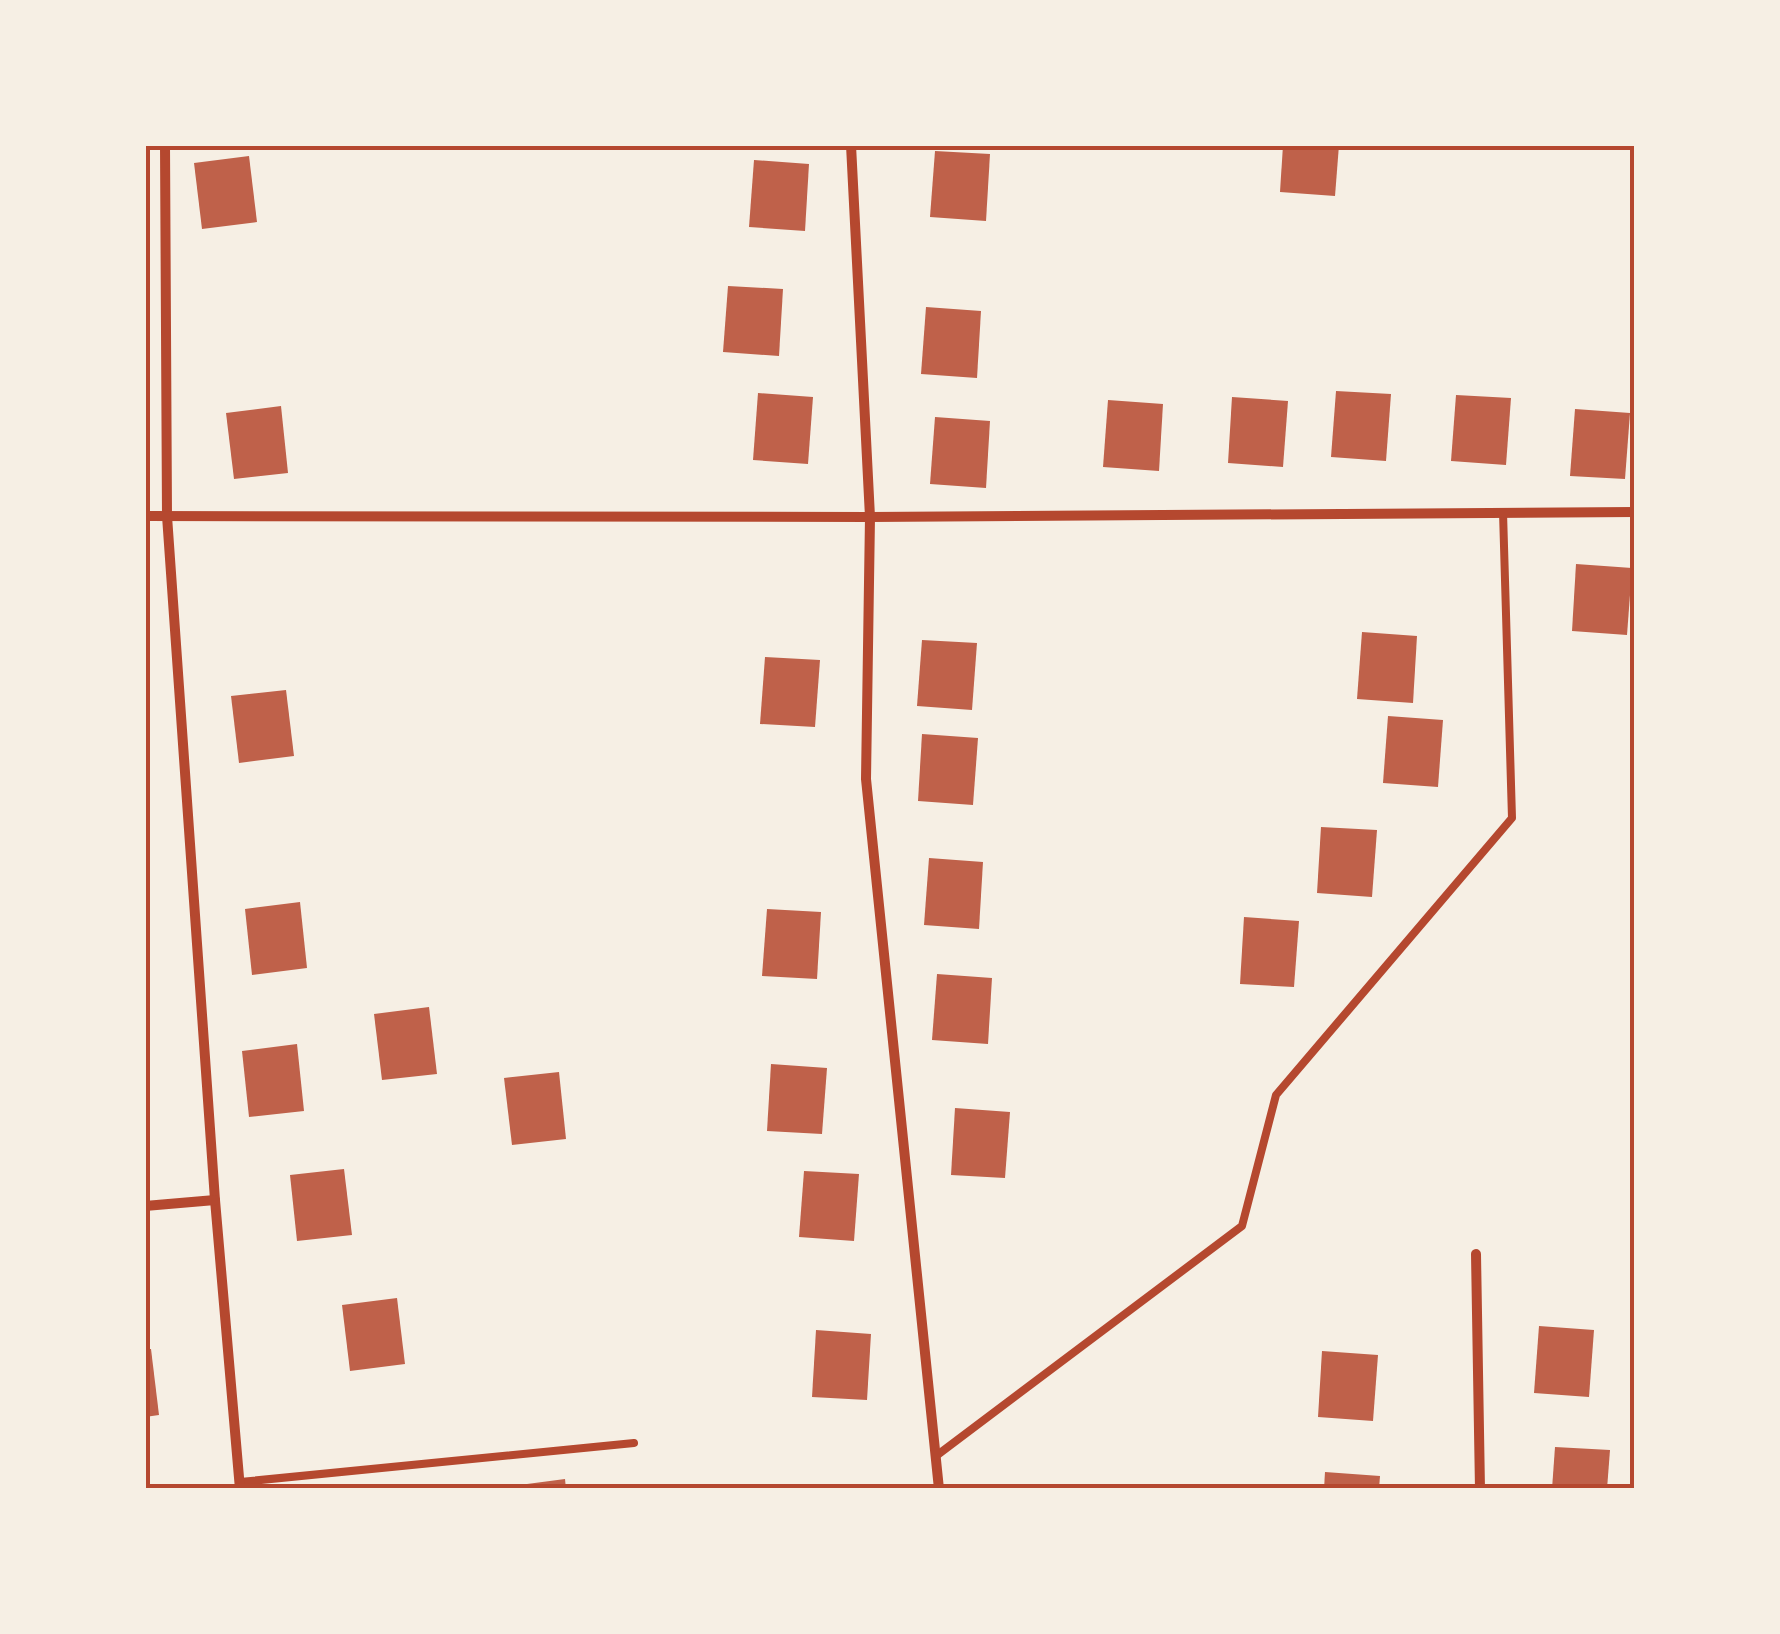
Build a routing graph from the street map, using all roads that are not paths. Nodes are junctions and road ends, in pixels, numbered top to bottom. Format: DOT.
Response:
graph roads {
  1 [pos="165,145"];
  2 [pos="852,145"];
  3 [pos="1502,512"];
  4 [pos="1635,512"];
  5 [pos="145,516"];
  6 [pos="167,516"];
  7 [pos="870,516"];
  8 [pos="215,1200"];
  9 [pos="145,1206"];
  10 [pos="1476,1254"];
  11 [pos="634,1442"];
  12 [pos="936,1456"];
  13 [pos="240,1486"];
  14 [pos="939,1489"];
  15 [pos="1480,1489"];
  1 -- 6 [label="street"];
  2 -- 7 [label="street"];
  3 -- 4 [label="street"];
  3 -- 7 [label="street"];
  3 -- 12 [label="lane"];
  5 -- 6 [label="street"];
  6 -- 7 [label="street"];
  6 -- 8 [label="street"];
  7 -- 12 [label="street"];
  8 -- 9 [label="street"];
  8 -- 13 [label="street"];
  10 -- 15 [label="street"];
  11 -- 13 [label="lane"];
  12 -- 14 [label="street"];
}
